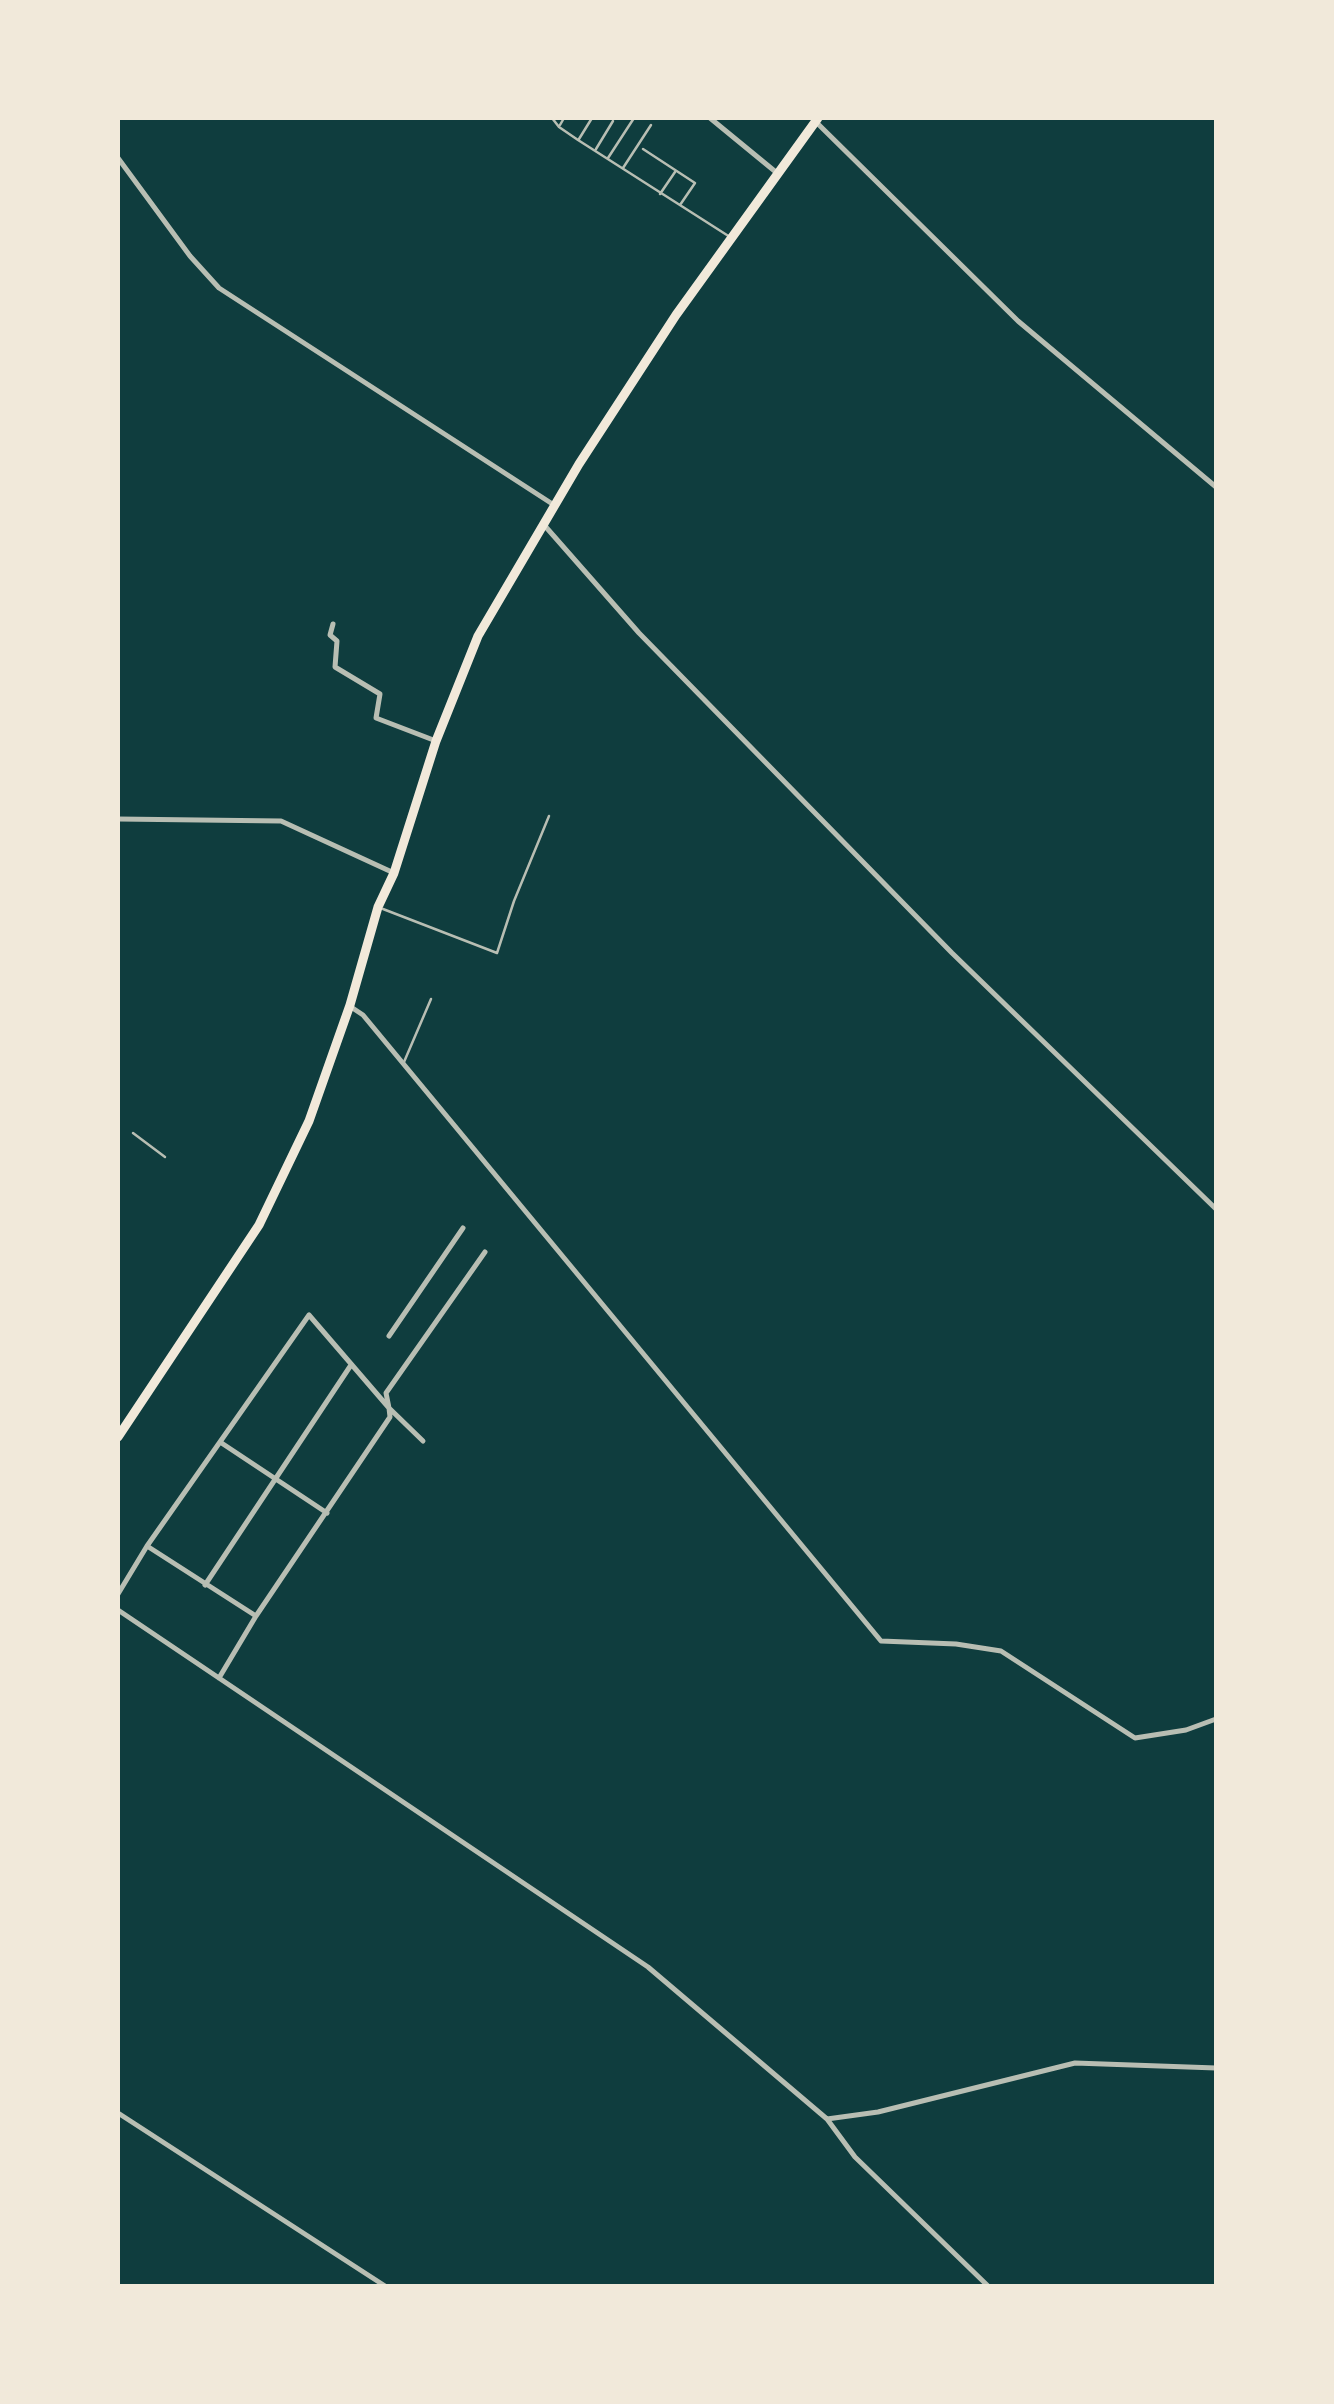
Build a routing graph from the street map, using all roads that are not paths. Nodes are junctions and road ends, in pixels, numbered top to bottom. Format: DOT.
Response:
graph roads {
  1 [pos="552,118"];
  2 [pos="564,118"];
  3 [pos="592,118"];
  4 [pos="634,118"];
  5 [pos="710,118"];
  6 [pos="816,119"];
  7 [pos="614,121"];
  8 [pos="652,125"];
  9 [pos="559,127"];
  10 [pos="578,140"];
  11 [pos="644,149"];
  12 [pos="595,151"];
  13 [pos="118,158"];
  14 [pos="607,159"];
  15 [pos="622,169"];
  16 [pos="676,170"];
  17 [pos="778,174"];
  18 [pos="660,194"];
  19 [pos="679,206"];
  20 [pos="731,238"];
  21 [pos="1216,487"];
  22 [pos="554,505"];
  23 [pos="543,524"];
  24 [pos="333,624"];
  25 [pos="436,742"];
  26 [pos="548,816"];
  27 [pos="118,819"];
  28 [pos="394,873"];
  29 [pos="378,907"];
  30 [pos="432,998"];
  31 [pos="350,1005"];
  32 [pos="404,1064"];
  33 [pos="133,1133"];
  34 [pos="165,1157"];
  35 [pos="1216,1209"];
  36 [pos="463,1228"];
  37 [pos="484,1252"];
  38 [pos="389,1336"];
  39 [pos="351,1365"];
  40 [pos="389,1408"];
  41 [pos="118,1437"];
  42 [pos="423,1441"];
  43 [pos="220,1442"];
  44 [pos="276,1478"];
  45 [pos="328,1513"];
  46 [pos="146,1546"];
  47 [pos="205,1585"];
  48 [pos="118,1594"];
  49 [pos="118,1610"];
  50 [pos="256,1616"];
  51 [pos="219,1678"];
  52 [pos="1216,1719"];
  53 [pos="1216,2068"];
  54 [pos="118,2112"];
  55 [pos="827,2119"];
  56 [pos="385,2286"];
  57 [pos="988,2286"];
  1 -- 9 [label="lane"];
  2 -- 9 [label="lane"];
  3 -- 10 [label="lane"];
  4 -- 14 [label="lane"];
  5 -- 17 [label="street"];
  6 -- 17 [label="highway"];
  6 -- 21 [label="street"];
  7 -- 12 [label="lane"];
  8 -- 15 [label="lane"];
  9 -- 10 [label="lane"];
  10 -- 12 [label="lane"];
  11 -- 16 [label="lane"];
  12 -- 14 [label="lane"];
  13 -- 22 [label="street"];
  14 -- 15 [label="lane"];
  15 -- 18 [label="lane"];
  16 -- 18 [label="lane"];
  16 -- 19 [label="lane"];
  17 -- 20 [label="highway"];
  18 -- 19 [label="lane"];
  19 -- 20 [label="lane"];
  20 -- 22 [label="highway"];
  22 -- 23 [label="highway"];
  23 -- 25 [label="highway"];
  23 -- 35 [label="street"];
  24 -- 25 [label="street"];
  25 -- 28 [label="highway"];
  26 -- 29 [label="lane"];
  27 -- 28 [label="street"];
  28 -- 29 [label="highway"];
  29 -- 31 [label="highway"];
  30 -- 32 [label="lane"];
  31 -- 32 [label="street"];
  31 -- 41 [label="highway"];
  32 -- 52 [label="street"];
  33 -- 34 [label="lane"];
  36 -- 38 [label="street"];
  37 -- 40 [label="street"];
  39 -- 40 [label="street"];
  39 -- 43 [label="street"];
  39 -- 44 [label="street"];
  40 -- 42 [label="street"];
  40 -- 45 [label="street"];
  43 -- 44 [label="street"];
  43 -- 46 [label="street"];
  44 -- 45 [label="street"];
  44 -- 47 [label="street"];
  45 -- 50 [label="street"];
  46 -- 47 [label="street"];
  46 -- 48 [label="street"];
  47 -- 50 [label="street"];
  49 -- 51 [label="street"];
  50 -- 51 [label="street"];
  51 -- 55 [label="street"];
  53 -- 55 [label="street"];
  54 -- 56 [label="street"];
  55 -- 57 [label="street"];
}
